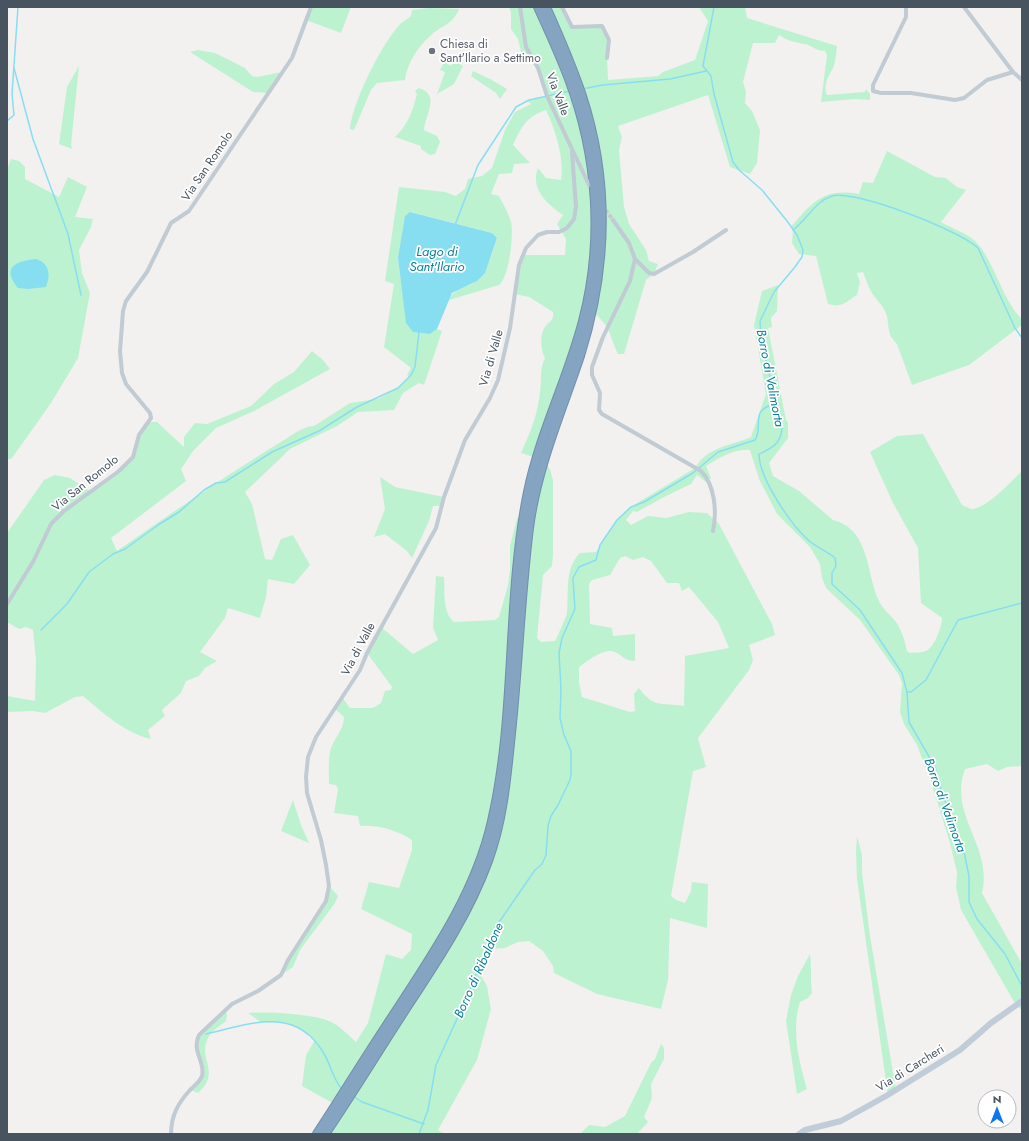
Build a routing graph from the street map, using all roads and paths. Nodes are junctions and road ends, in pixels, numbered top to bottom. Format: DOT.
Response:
graph roads {
  1 [pos="311,7"];
  2 [pos="520,7"];
  3 [pos="538,7"];
  4 [pos="546,7"];
  5 [pos="562,7"];
  6 [pos="906,7"];
  7 [pos="964,7"];
  8 [pos="607,58"];
  9 [pos="1013,72"];
  10 [pos="1022,80"];
  11 [pos="572,152"];
  12 [pos="589,185"];
  13 [pos="613,220"];
  14 [pos="726,230"];
  15 [pos="635,259"];
  16 [pos="713,531"];
  17 [pos="7,604"];
  18 [pos="1022,1001"];
  19 [pos="171,1134"];
  20 [pos="317,1134"];
  21 [pos="326,1134"];
  22 [pos="799,1134"];
  1 -- 17 [label="street, Via San Romolo"];
  2 -- 11 [label="street, Via Valle"];
  3 -- 20 [label="highway"];
  4 -- 21 [label="highway"];
  5 -- 8 [label="street"];
  6 -- 9 [label="street"];
  7 -- 9 [label="street"];
  9 -- 10 [label="street"];
  11 -- 12 [label="street, Via Valle"];
  11 -- 19 [label="street, Via di Valle"];
  13 -- 15 [label="street"];
  14 -- 15 [label="street"];
  15 -- 16 [label="street"];
  18 -- 22 [label="street, Via di Carcheri"];
}
